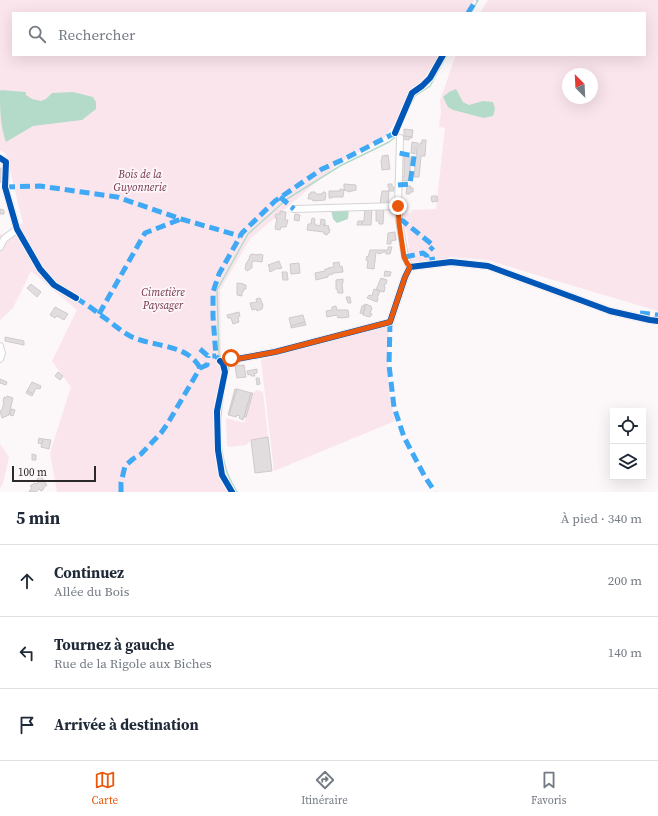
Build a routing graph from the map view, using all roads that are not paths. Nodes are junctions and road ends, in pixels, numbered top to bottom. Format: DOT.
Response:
graph roads {
  1 [pos="400,138"];
  2 [pos="0,158"];
  3 [pos="398,206"];
  4 [pos="294,209"];
  5 [pos="17,228"];
  6 [pos="0,247"];
  7 [pos="410,267"];
  8 [pos="76,298"];
  9 [pos="658,321"];
  10 [pos="0,346"];
  11 [pos="231,358"];
  12 [pos="0,359"];
  1 -- 3 [label="street"];
  2 -- 5 [label="street"];
  3 -- 4 [label="street"];
  3 -- 7 [label="street"];
  5 -- 6 [label="street"];
  5 -- 8 [label="street"];
  7 -- 9 [label="street"];
  7 -- 11 [label="street"];
  10 -- 12 [label="street"];
}
